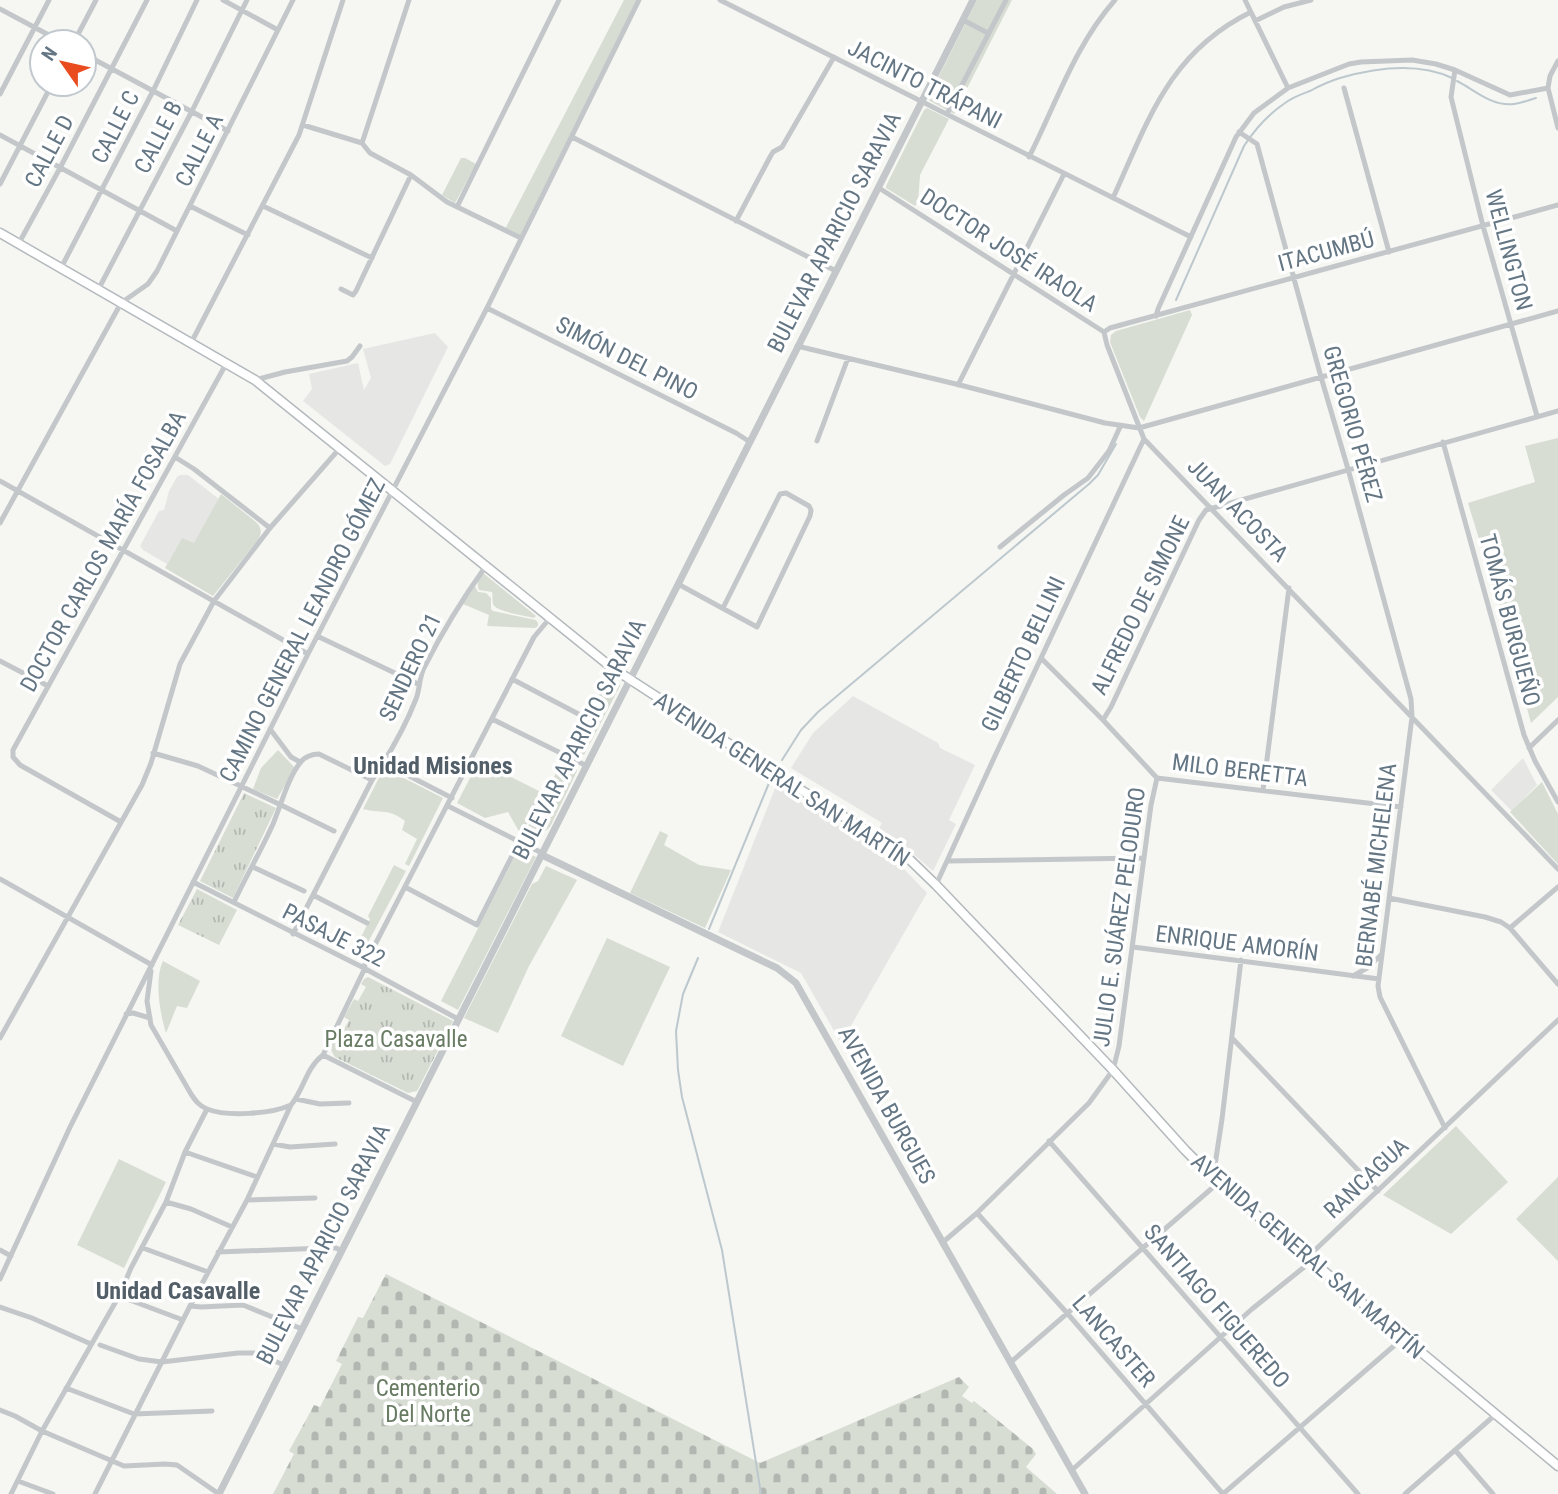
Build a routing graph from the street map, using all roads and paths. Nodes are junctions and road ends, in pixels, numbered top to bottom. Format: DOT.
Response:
graph roads {
  1 [pos="49,0"];
  2 [pos="96,0"];
  3 [pos="147,0"];
  4 [pos="197,0"];
  5 [pos="223,0"];
  6 [pos="247,0"];
  7 [pos="293,0"];
  8 [pos="343,0"];
  9 [pos="409,0"];
  10 [pos="559,0"];
  11 [pos="639,0"];
  12 [pos="720,0"];
  13 [pos="973,0"];
  14 [pos="1006,0"];
  15 [pos="1115,0"];
  16 [pos="1245,0"];
  17 [pos="1311,0"];
  18 [pos="0,9"];
  19 [pos="242,10"];
  20 [pos="1251,12"];
  21 [pos="963,20"];
  22 [pos="1255,21"];
  23 [pos="34,27"];
  24 [pos="81,28"];
  25 [pos="278,30"];
  26 [pos="988,33"];
  27 [pos="834,57"];
  28 [pos="1558,61"];
  29 [pos="98,62"];
  30 [pos="112,69"];
  31 [pos="0,72"];
  32 [pos="1455,72"];
  33 [pos="9,77"];
  34 [pos="1288,88"];
  35 [pos="1345,88"];
  36 [pos="1548,88"];
  37 [pos="153,91"];
  38 [pos="0,94"];
  39 [pos="45,98"];
  40 [pos="922,101"];
  41 [pos="1555,103"];
  42 [pos="192,111"];
  43 [pos="947,114"];
  44 [pos="303,124"];
  45 [pos="1558,128"];
  46 [pos="228,131"];
  47 [pos="1239,132"];
  48 [pos="0,135"];
  49 [pos="572,137"];
  50 [pos="362,143"];
  51 [pos="21,146"];
  52 [pos="1029,157"];
  53 [pos="61,168"];
  54 [pos="1064,174"];
  55 [pos="411,175"];
  56 [pos="0,184"];
  57 [pos="879,188"];
  58 [pos="101,190"];
  59 [pos="1113,198"];
  60 [pos="1558,205"];
  61 [pos="190,206"];
  62 [pos="263,206"];
  63 [pos="457,208"];
  64 [pos="139,211"];
  65 [pos="737,220"];
  66 [pos="1483,226"];
  67 [pos="177,231"];
  68 [pos="0,233"];
  69 [pos="248,235"];
  70 [pos="1191,237"];
  71 [pos="521,238"];
  72 [pos="19,243"];
  73 [pos="1388,252"];
  74 [pos="372,258"];
  75 [pos="61,268"];
  76 [pos="836,271"];
  77 [pos="1014,273"];
  78 [pos="1294,278"];
  79 [pos="341,289"];
  80 [pos="98,290"];
  81 [pos="121,303"];
  82 [pos="487,308"];
  83 [pos="1558,311"];
  84 [pos="1156,316"];
  85 [pos="1511,324"];
  86 [pos="1104,332"];
  87 [pos="191,343"];
  88 [pos="360,346"];
  89 [pos="797,346"];
  90 [pos="848,358"];
  91 [pos="226,364"];
  92 [pos="1321,377"];
  93 [pos="255,380"];
  94 [pos="958,385"];
  95 [pos="1558,411"];
  96 [pos="1537,416"];
  97 [pos="1120,426"];
  98 [pos="1139,428"];
  99 [pos="1144,439"];
  100 [pos="817,441"];
  101 [pos="750,442"];
  102 [pos="1443,442"];
  103 [pos="340,448"];
  104 [pos="175,457"];
  105 [pos="1348,469"];
  106 [pos="0,481"];
  107 [pos="18,490"];
  108 [pos="392,491"];
  109 [pos="1211,508"];
  110 [pos="0,523"];
  111 [pos="270,528"];
  112 [pos="1000,547"];
  113 [pos="124,550"];
  114 [pos="486,566"];
  115 [pos="678,584"];
  116 [pos="1289,589"];
  117 [pos="214,601"];
  118 [pos="723,608"];
  119 [pos="550,618"];
  120 [pos="317,636"];
  121 [pos="308,654"];
  122 [pos="1041,658"];
  123 [pos="0,661"];
  124 [pos="512,679"];
  125 [pos="630,680"];
  126 [pos="418,684"];
  127 [pos="48,686"];
  128 [pos="1412,717"];
  129 [pos="492,719"];
  130 [pos="1103,720"];
  131 [pos="1558,720"];
  132 [pos="270,729"];
  133 [pos="1530,748"];
  134 [pos="153,753"];
  135 [pos="566,756"];
  136 [pos="300,762"];
  137 [pos="384,763"];
  138 [pos="587,766"];
  139 [pos="1157,778"];
  140 [pos="372,779"];
  141 [pos="241,787"];
  142 [pos="1262,790"];
  143 [pos="452,798"];
  144 [pos="1558,803"];
  145 [pos="281,805"];
  146 [pos="448,806"];
  147 [pos="1401,807"];
  148 [pos="121,822"];
  149 [pos="334,831"];
  150 [pos="519,842"];
  151 [pos="542,855"];
  152 [pos="1144,858"];
  153 [pos="947,861"];
  154 [pos="253,867"];
  155 [pos="1558,869"];
  156 [pos="0,879"];
  157 [pos="193,882"];
  158 [pos="936,885"];
  159 [pos="405,887"];
  160 [pos="1558,887"];
  161 [pos="304,891"];
  162 [pos="313,895"];
  163 [pos="1389,898"];
  164 [pos="234,902"];
  165 [pos="69,917"];
  166 [pos="367,923"];
  167 [pos="1510,928"];
  168 [pos="293,934"];
  169 [pos="1133,947"];
  170 [pos="1383,953"];
  171 [pos="1241,960"];
  172 [pos="152,965"];
  173 [pos="364,970"];
  174 [pos="1353,976"];
  175 [pos="1379,979"];
  176 [pos="1558,984"];
  177 [pos="126,1014"];
  178 [pos="150,1018"];
  179 [pos="458,1019"];
  180 [pos="1558,1020"];
  181 [pos="0,1038"];
  182 [pos="1232,1038"];
  183 [pos="323,1055"];
  184 [pos="1113,1070"];
  185 [pos="296,1099"];
  186 [pos="417,1102"];
  187 [pos="349,1103"];
  188 [pos="291,1105"];
  189 [pos="207,1109"];
  190 [pos="1445,1128"];
  191 [pos="1049,1142"];
  192 [pos="273,1144"];
  193 [pos="335,1144"];
  194 [pos="185,1152"];
  195 [pos="257,1178"];
  196 [pos="1215,1181"];
  197 [pos="1378,1191"];
  198 [pos="315,1198"];
  199 [pos="247,1200"];
  200 [pos="166,1202"];
  201 [pos="977,1213"];
  202 [pos="232,1227"];
  203 [pos="942,1243"];
  204 [pos="143,1248"];
  205 [pos="1143,1249"];
  206 [pos="0,1250"];
  207 [pos="342,1251"];
  208 [pos="218,1252"];
  209 [pos="11,1256"];
  210 [pos="1308,1259"];
  211 [pos="208,1272"];
  212 [pos="0,1279"];
  213 [pos="119,1296"];
  214 [pos="190,1306"];
  215 [pos="0,1307"];
  216 [pos="1067,1313"];
  217 [pos="183,1320"];
  218 [pos="302,1329"];
  219 [pos="1221,1337"];
  220 [pos="1403,1338"];
  221 [pos="91,1344"];
  222 [pos="100,1345"];
  223 [pos="162,1362"];
  224 [pos="1011,1362"];
  225 [pos="284,1365"];
  226 [pos="66,1388"];
  227 [pos="1145,1405"];
  228 [pos="0,1410"];
  229 [pos="212,1411"];
  230 [pos="134,1414"];
  231 [pos="1495,1415"];
  232 [pos="1300,1427"];
  233 [pos="42,1431"];
  234 [pos="1455,1450"];
  235 [pos="112,1460"];
  236 [pos="1558,1466"];
  237 [pos="1072,1470"];
  238 [pos="18,1480"];
  239 [pos="11,1494"];
  240 [pos="53,1494"];
  241 [pos="95,1494"];
  242 [pos="219,1494"];
  243 [pos="1085,1494"];
  244 [pos="1223,1494"];
  245 [pos="1358,1494"];
  246 [pos="1405,1494"];
  247 [pos="1493,1494"];
  1 -- 23 [label="street"];
  2 -- 24 [label="street"];
  3 -- 30 [label="street, CALLE D"];
  4 -- 37 [label="street, CALLE C"];
  5 -- 19 [label="street"];
  6 -- 19 [label="street, CALLE B"];
  7 -- 25 [label="street, CALLE A"];
  8 -- 44 [label="street"];
  9 -- 50 [label="street"];
  10 -- 63 [label="street"];
  11 -- 49 [label="street, CAMINO GENERAL LEANDRO GÓMEZ"];
  12 -- 27 [label="street, JACINTO TRÁPANI"];
  13 -- 21 [label="street, BULEVAR APARICIO SARAVIA"];
  14 -- 26 [label="street"];
  15 -- 52 [label="street"];
  16 -- 20 [label="street"];
  17 -- 22 [label="street"];
  18 -- 23 [label="street"];
  19 -- 25 [label="street"];
  19 -- 42 [label="street, CALLE B"];
  20 -- 22 [label="street"];
  20 -- 59 [label="street"];
  21 -- 26 [label="street"];
  21 -- 40 [label="street, BULEVAR APARICIO SARAVIA"];
  22 -- 34 [label="street"];
  23 -- 33 [label="street"];
  25 -- 46 [label="street, CALLE A"];
  26 -- 43 [label="street"];
  27 -- 40 [label="street, JACINTO TRÁPANI"];
  27 -- 65 [label="street"];
  28 -- 36 [label="street"];
  29 -- 30 [label="street"];
  30 -- 37 [label="street"];
  30 -- 53 [label="street, CALLE D"];
  31 -- 33 [label="street"];
  32 -- 34 [label="street"];
  32 -- 36 [label="street"];
  32 -- 66 [label="street, WELLINGTON"];
  33 -- 38 [label="street"];
  34 -- 47 [label="street"];
  35 -- 73 [label="street"];
  36 -- 41 [label="street"];
  37 -- 42 [label="street"];
  37 -- 58 [label="street, CALLE C"];
  39 -- 51 [label="street"];
  40 -- 43 [label="street, JACINTO TRÁPANI"];
  40 -- 57 [label="street, BULEVAR APARICIO SARAVIA"];
  41 -- 45 [label="street"];
  42 -- 46 [label="street"];
  42 -- 64 [label="street, CALLE B"];
  43 -- 52 [label="street, JACINTO TRÁPANI"];
  44 -- 50 [label="street"];
  44 -- 62 [label="street"];
  46 -- 61 [label="street, CALLE A"];
  47 -- 70 [label="street"];
  47 -- 78 [label="street, GREGORIO PÉREZ"];
  48 -- 51 [label="street"];
  49 -- 65 [label="street"];
  49 -- 71 [label="street, CAMINO GENERAL LEANDRO GÓMEZ"];
  50 -- 55 [label="street"];
  51 -- 53 [label="street"];
  51 -- 56 [label="street"];
  52 -- 54 [label="street, JACINTO TRÁPANI"];
  53 -- 58 [label="street"];
  53 -- 72 [label="street, CALLE D"];
  54 -- 59 [label="street, JACINTO TRÁPANI"];
  54 -- 77 [label="street"];
  55 -- 63 [label="street"];
  55 -- 74 [label="street"];
  57 -- 76 [label="street, BULEVAR APARICIO SARAVIA"];
  57 -- 77 [label="street, DOCTOR JOSÉ IRAOLA"];
  58 -- 64 [label="street"];
  58 -- 75 [label="street, CALLE C"];
  59 -- 70 [label="street, JACINTO TRÁPANI"];
  60 -- 66 [label="street, ITACUMBÚ"];
  61 -- 67 [label="street, CALLE A"];
  61 -- 69 [label="street"];
  62 -- 69 [label="street"];
  62 -- 74 [label="street"];
  63 -- 71 [label="street"];
  64 -- 67 [label="street"];
  64 -- 80 [label="street, CALLE B"];
  65 -- 76 [label="street"];
  66 -- 73 [label="street, ITACUMBÚ"];
  66 -- 85 [label="street, WELLINGTON"];
  67 -- 81 [label="street, CALLE A"];
  68 -- 72 [label="main road, AVENIDA GENERAL SAN MARTÍN"];
  69 -- 87 [label="street"];
  70 -- 84 [label="street"];
  71 -- 82 [label="street, CAMINO GENERAL LEANDRO GÓMEZ"];
  72 -- 75 [label="main road, AVENIDA GENERAL SAN MARTÍN"];
  73 -- 78 [label="street, ITACUMBÚ"];
  74 -- 79 [label="street"];
  75 -- 80 [label="main road, AVENIDA GENERAL SAN MARTÍN"];
  76 -- 89 [label="street, BULEVAR APARICIO SARAVIA"];
  77 -- 86 [label="street, DOCTOR JOSÉ IRAOLA"];
  77 -- 94 [label="street"];
  78 -- 84 [label="street, ITACUMBÚ"];
  78 -- 92 [label="street, GREGORIO PÉREZ"];
  80 -- 81 [label="main road, AVENIDA GENERAL SAN MARTÍN"];
  81 -- 87 [label="main road, AVENIDA GENERAL SAN MARTÍN"];
  81 -- 107 [label="street"];
  82 -- 101 [label="street, SIMÓN DEL PINO"];
  82 -- 108 [label="street, CAMINO GENERAL LEANDRO GÓMEZ"];
  83 -- 85 [label="street"];
  84 -- 86 [label="street, ITACUMBÚ"];
  85 -- 92 [label="street"];
  85 -- 96 [label="street, WELLINGTON"];
  86 -- 98 [label="street, DOCTOR JOSÉ IRAOLA"];
  87 -- 91 [label="main road, AVENIDA GENERAL SAN MARTÍN"];
  88 -- 93 [label="street"];
  89 -- 90 [label="street"];
  89 -- 101 [label="street, BULEVAR APARICIO SARAVIA"];
  90 -- 94 [label="street"];
  90 -- 100 [label="street"];
  91 -- 93 [label="main road, AVENIDA GENERAL SAN MARTÍN"];
  91 -- 104 [label="street, DOCTOR CARLOS MARÍA FOSALBA"];
  92 -- 98 [label="street"];
  92 -- 105 [label="street, GREGORIO PÉREZ"];
  93 -- 103 [label="main road, AVENIDA GENERAL SAN MARTÍN"];
  94 -- 97 [label="street"];
  95 -- 96 [label="street"];
  96 -- 102 [label="street"];
  97 -- 98 [label="street"];
  97 -- 112 [label="street"];
  98 -- 99 [label="street, JUAN ACOSTA"];
  99 -- 109 [label="street, JUAN ACOSTA"];
  99 -- 122 [label="street, GILBERTO BELLINI"];
  101 -- 115 [label="street, BULEVAR APARICIO SARAVIA"];
  102 -- 105 [label="street"];
  102 -- 133 [label="street, TOMÁS BURGUEÑO"];
  103 -- 108 [label="main road, AVENIDA GENERAL SAN MARTÍN"];
  103 -- 111 [label="street"];
  104 -- 111 [label="street"];
  104 -- 113 [label="street, DOCTOR CARLOS MARÍA FOSALBA"];
  105 -- 109 [label="street"];
  105 -- 128 [label="street, GREGORIO PÉREZ"];
  106 -- 107 [label="street"];
  107 -- 110 [label="street"];
  107 -- 113 [label="street"];
  108 -- 114 [label="main road, AVENIDA GENERAL SAN MARTÍN"];
  108 -- 120 [label="street, CAMINO GENERAL LEANDRO GÓMEZ"];
  109 -- 116 [label="street, JUAN ACOSTA"];
  109 -- 130 [label="street, ALFREDO DE SIMONE"];
  111 -- 117 [label="street"];
  113 -- 117 [label="street"];
  113 -- 127 [label="street, DOCTOR CARLOS MARÍA FOSALBA"];
  114 -- 119 [label="main road, AVENIDA GENERAL SAN MARTÍN"];
  114 -- 126 [label="street, SENDERO 21"];
  115 -- 118 [label="street"];
  115 -- 125 [label="street, BULEVAR APARICIO SARAVIA"];
  116 -- 128 [label="street, JUAN ACOSTA"];
  116 -- 142 [label="street"];
  117 -- 121 [label="street"];
  117 -- 134 [label="street"];
  118 -- 118 [label="street"];
  119 -- 124 [label="street"];
  119 -- 125 [label="main road, AVENIDA GENERAL SAN MARTÍN"];
  120 -- 121 [label="street, CAMINO GENERAL LEANDRO GÓMEZ"];
  120 -- 126 [label="street"];
  121 -- 132 [label="street, CAMINO GENERAL LEANDRO GÓMEZ"];
  122 -- 130 [label="street, MILO BERETTA"];
  122 -- 153 [label="street, GILBERTO BELLINI"];
  123 -- 127 [label="street"];
  124 -- 129 [label="street"];
  124 -- 135 [label="street"];
  125 -- 138 [label="street, BULEVAR APARICIO SARAVIA"];
  125 -- 158 [label="main road, AVENIDA GENERAL SAN MARTÍN"];
  126 -- 137 [label="street, SENDERO 21"];
  127 -- 148 [label="street, DOCTOR CARLOS MARÍA FOSALBA"];
  128 -- 147 [label="street, BERNABÉ MICHELENA"];
  128 -- 155 [label="street, JUAN ACOSTA"];
  129 -- 135 [label="street"];
  129 -- 143 [label="street"];
  130 -- 139 [label="street, MILO BERETTA"];
  131 -- 133 [label="street"];
  132 -- 136 [label="street"];
  132 -- 141 [label="street, CAMINO GENERAL LEANDRO GÓMEZ"];
  133 -- 144 [label="street, TOMÁS BURGUEÑO"];
  134 -- 141 [label="street"];
  134 -- 148 [label="street"];
  135 -- 138 [label="street"];
  136 -- 140 [label="street"];
  136 -- 145 [label="street"];
  137 -- 140 [label="street, SENDERO 21"];
  137 -- 143 [label="street"];
  138 -- 151 [label="street, BULEVAR APARICIO SARAVIA"];
  139 -- 142 [label="street, MILO BERETTA"];
  139 -- 152 [label="street, JULIO E. SUÁREZ PELODURO"];
  140 -- 162 [label="street, SENDERO 21"];
  141 -- 145 [label="street"];
  141 -- 157 [label="street, CAMINO GENERAL LEANDRO GÓMEZ"];
  142 -- 147 [label="street, MILO BERETTA"];
  143 -- 146 [label="street"];
  145 -- 149 [label="street"];
  145 -- 154 [label="street"];
  146 -- 150 [label="street"];
  146 -- 159 [label="street"];
  147 -- 163 [label="street, BERNABÉ MICHELENA"];
  148 -- 165 [label="street"];
  150 -- 151 [label="street"];
  150 -- 159 [label="street"];
  151 -- 179 [label="street, BULEVAR APARICIO SARAVIA"];
  151 -- 203 [label="street, AVENIDA BURGUES"];
  152 -- 153 [label="street"];
  152 -- 169 [label="street, JULIO E. SUÁREZ PELODURO"];
  153 -- 158 [label="street, GILBERTO BELLINI"];
  154 -- 161 [label="street"];
  154 -- 164 [label="street"];
  156 -- 165 [label="street"];
  157 -- 164 [label="street, PASAJE 322"];
  157 -- 172 [label="street, CAMINO GENERAL LEANDRO GÓMEZ"];
  158 -- 184 [label="main road, AVENIDA GENERAL SAN MARTÍN"];
  159 -- 173 [label="street"];
  160 -- 167 [label="street"];
  162 -- 166 [label="street"];
  162 -- 168 [label="street, SENDERO 21"];
  163 -- 167 [label="street"];
  163 -- 170 [label="street, BERNABÉ MICHELENA"];
  164 -- 168 [label="street, PASAJE 322"];
  165 -- 172 [label="street"];
  165 -- 181 [label="street"];
  167 -- 176 [label="street"];
  168 -- 173 [label="street, PASAJE 322"];
  169 -- 171 [label="street, ENRIQUE AMORÍN"];
  169 -- 184 [label="street, JULIO E. SUÁREZ PELODURO"];
  170 -- 174 [label="street"];
  170 -- 175 [label="street, BERNABÉ MICHELENA"];
  171 -- 174 [label="street, ENRIQUE AMORÍN"];
  171 -- 182 [label="street"];
  172 -- 177 [label="street, CAMINO GENERAL LEANDRO GÓMEZ"];
  172 -- 178 [label="street"];
  173 -- 179 [label="street, PASAJE 322"];
  173 -- 183 [label="street"];
  174 -- 175 [label="street, ENRIQUE AMORÍN"];
  175 -- 190 [label="street, BERNABÉ MICHELENA"];
  177 -- 178 [label="street"];
  177 -- 209 [label="street, CAMINO GENERAL LEANDRO GÓMEZ"];
  178 -- 189 [label="street"];
  179 -- 186 [label="street, BULEVAR APARICIO SARAVIA"];
  180 -- 190 [label="street, RANCAGUA"];
  182 -- 196 [label="street"];
  182 -- 197 [label="street"];
  183 -- 185 [label="street"];
  183 -- 186 [label="street"];
  184 -- 191 [label="street, JULIO E. SUÁREZ PELODURO"];
  184 -- 196 [label="main road, AVENIDA GENERAL SAN MARTÍN"];
  185 -- 187 [label="street"];
  185 -- 188 [label="street"];
  186 -- 207 [label="street, BULEVAR APARICIO SARAVIA"];
  188 -- 189 [label="street"];
  188 -- 192 [label="street"];
  189 -- 194 [label="street"];
  190 -- 197 [label="street, RANCAGUA"];
  191 -- 201 [label="street, JULIO E. SUÁREZ PELODURO"];
  191 -- 205 [label="street, SANTIAGO FIGUEREDO"];
  192 -- 193 [label="street"];
  192 -- 195 [label="street"];
  194 -- 195 [label="street"];
  194 -- 200 [label="street"];
  195 -- 199 [label="street"];
  196 -- 205 [label="street"];
  196 -- 210 [label="main road, AVENIDA GENERAL SAN MARTÍN"];
  197 -- 210 [label="street, RANCAGUA"];
  198 -- 199 [label="street"];
  199 -- 202 [label="street"];
  200 -- 202 [label="street"];
  200 -- 204 [label="street"];
  201 -- 203 [label="street, JULIO E. SUÁREZ PELODURO"];
  201 -- 216 [label="street, LANCASTER"];
  202 -- 208 [label="street"];
  203 -- 224 [label="street, AVENIDA BURGUES"];
  204 -- 211 [label="street"];
  204 -- 213 [label="street"];
  205 -- 216 [label="street"];
  205 -- 219 [label="street, SANTIAGO FIGUEREDO"];
  206 -- 209 [label="street"];
  207 -- 208 [label="street"];
  207 -- 218 [label="street, BULEVAR APARICIO SARAVIA"];
  208 -- 211 [label="street"];
  209 -- 212 [label="street, CAMINO GENERAL LEANDRO GÓMEZ"];
  210 -- 219 [label="street, RANCAGUA"];
  210 -- 220 [label="main road, AVENIDA GENERAL SAN MARTÍN"];
  211 -- 214 [label="street"];
  213 -- 217 [label="street"];
  213 -- 221 [label="street"];
  214 -- 217 [label="street"];
  214 -- 218 [label="street"];
  215 -- 221 [label="street"];
  216 -- 224 [label="street"];
  216 -- 227 [label="street, LANCASTER"];
  217 -- 223 [label="street"];
  218 -- 225 [label="street, BULEVAR APARICIO SARAVIA"];
  219 -- 227 [label="street, RANCAGUA"];
  219 -- 232 [label="street, SANTIAGO FIGUEREDO"];
  220 -- 231 [label="main road, AVENIDA GENERAL SAN MARTÍN"];
  220 -- 232 [label="street"];
  221 -- 226 [label="street"];
  222 -- 223 [label="street"];
  223 -- 225 [label="street"];
  223 -- 230 [label="street"];
  224 -- 237 [label="street, AVENIDA BURGUES"];
  225 -- 242 [label="street, BULEVAR APARICIO SARAVIA"];
  226 -- 230 [label="street"];
  226 -- 233 [label="street"];
  227 -- 237 [label="street, RANCAGUA"];
  227 -- 244 [label="street, LANCASTER"];
  228 -- 233 [label="street"];
  229 -- 230 [label="street"];
  230 -- 235 [label="street"];
  231 -- 234 [label="street"];
  231 -- 236 [label="main road, AVENIDA GENERAL SAN MARTÍN"];
  232 -- 244 [label="street"];
  232 -- 245 [label="street, SANTIAGO FIGUEREDO"];
  233 -- 235 [label="street"];
  233 -- 238 [label="street"];
  234 -- 246 [label="street"];
  234 -- 247 [label="street"];
  235 -- 241 [label="street"];
  235 -- 242 [label="street"];
  237 -- 243 [label="street, AVENIDA BURGUES"];
  238 -- 239 [label="street"];
  238 -- 240 [label="street"];
}
